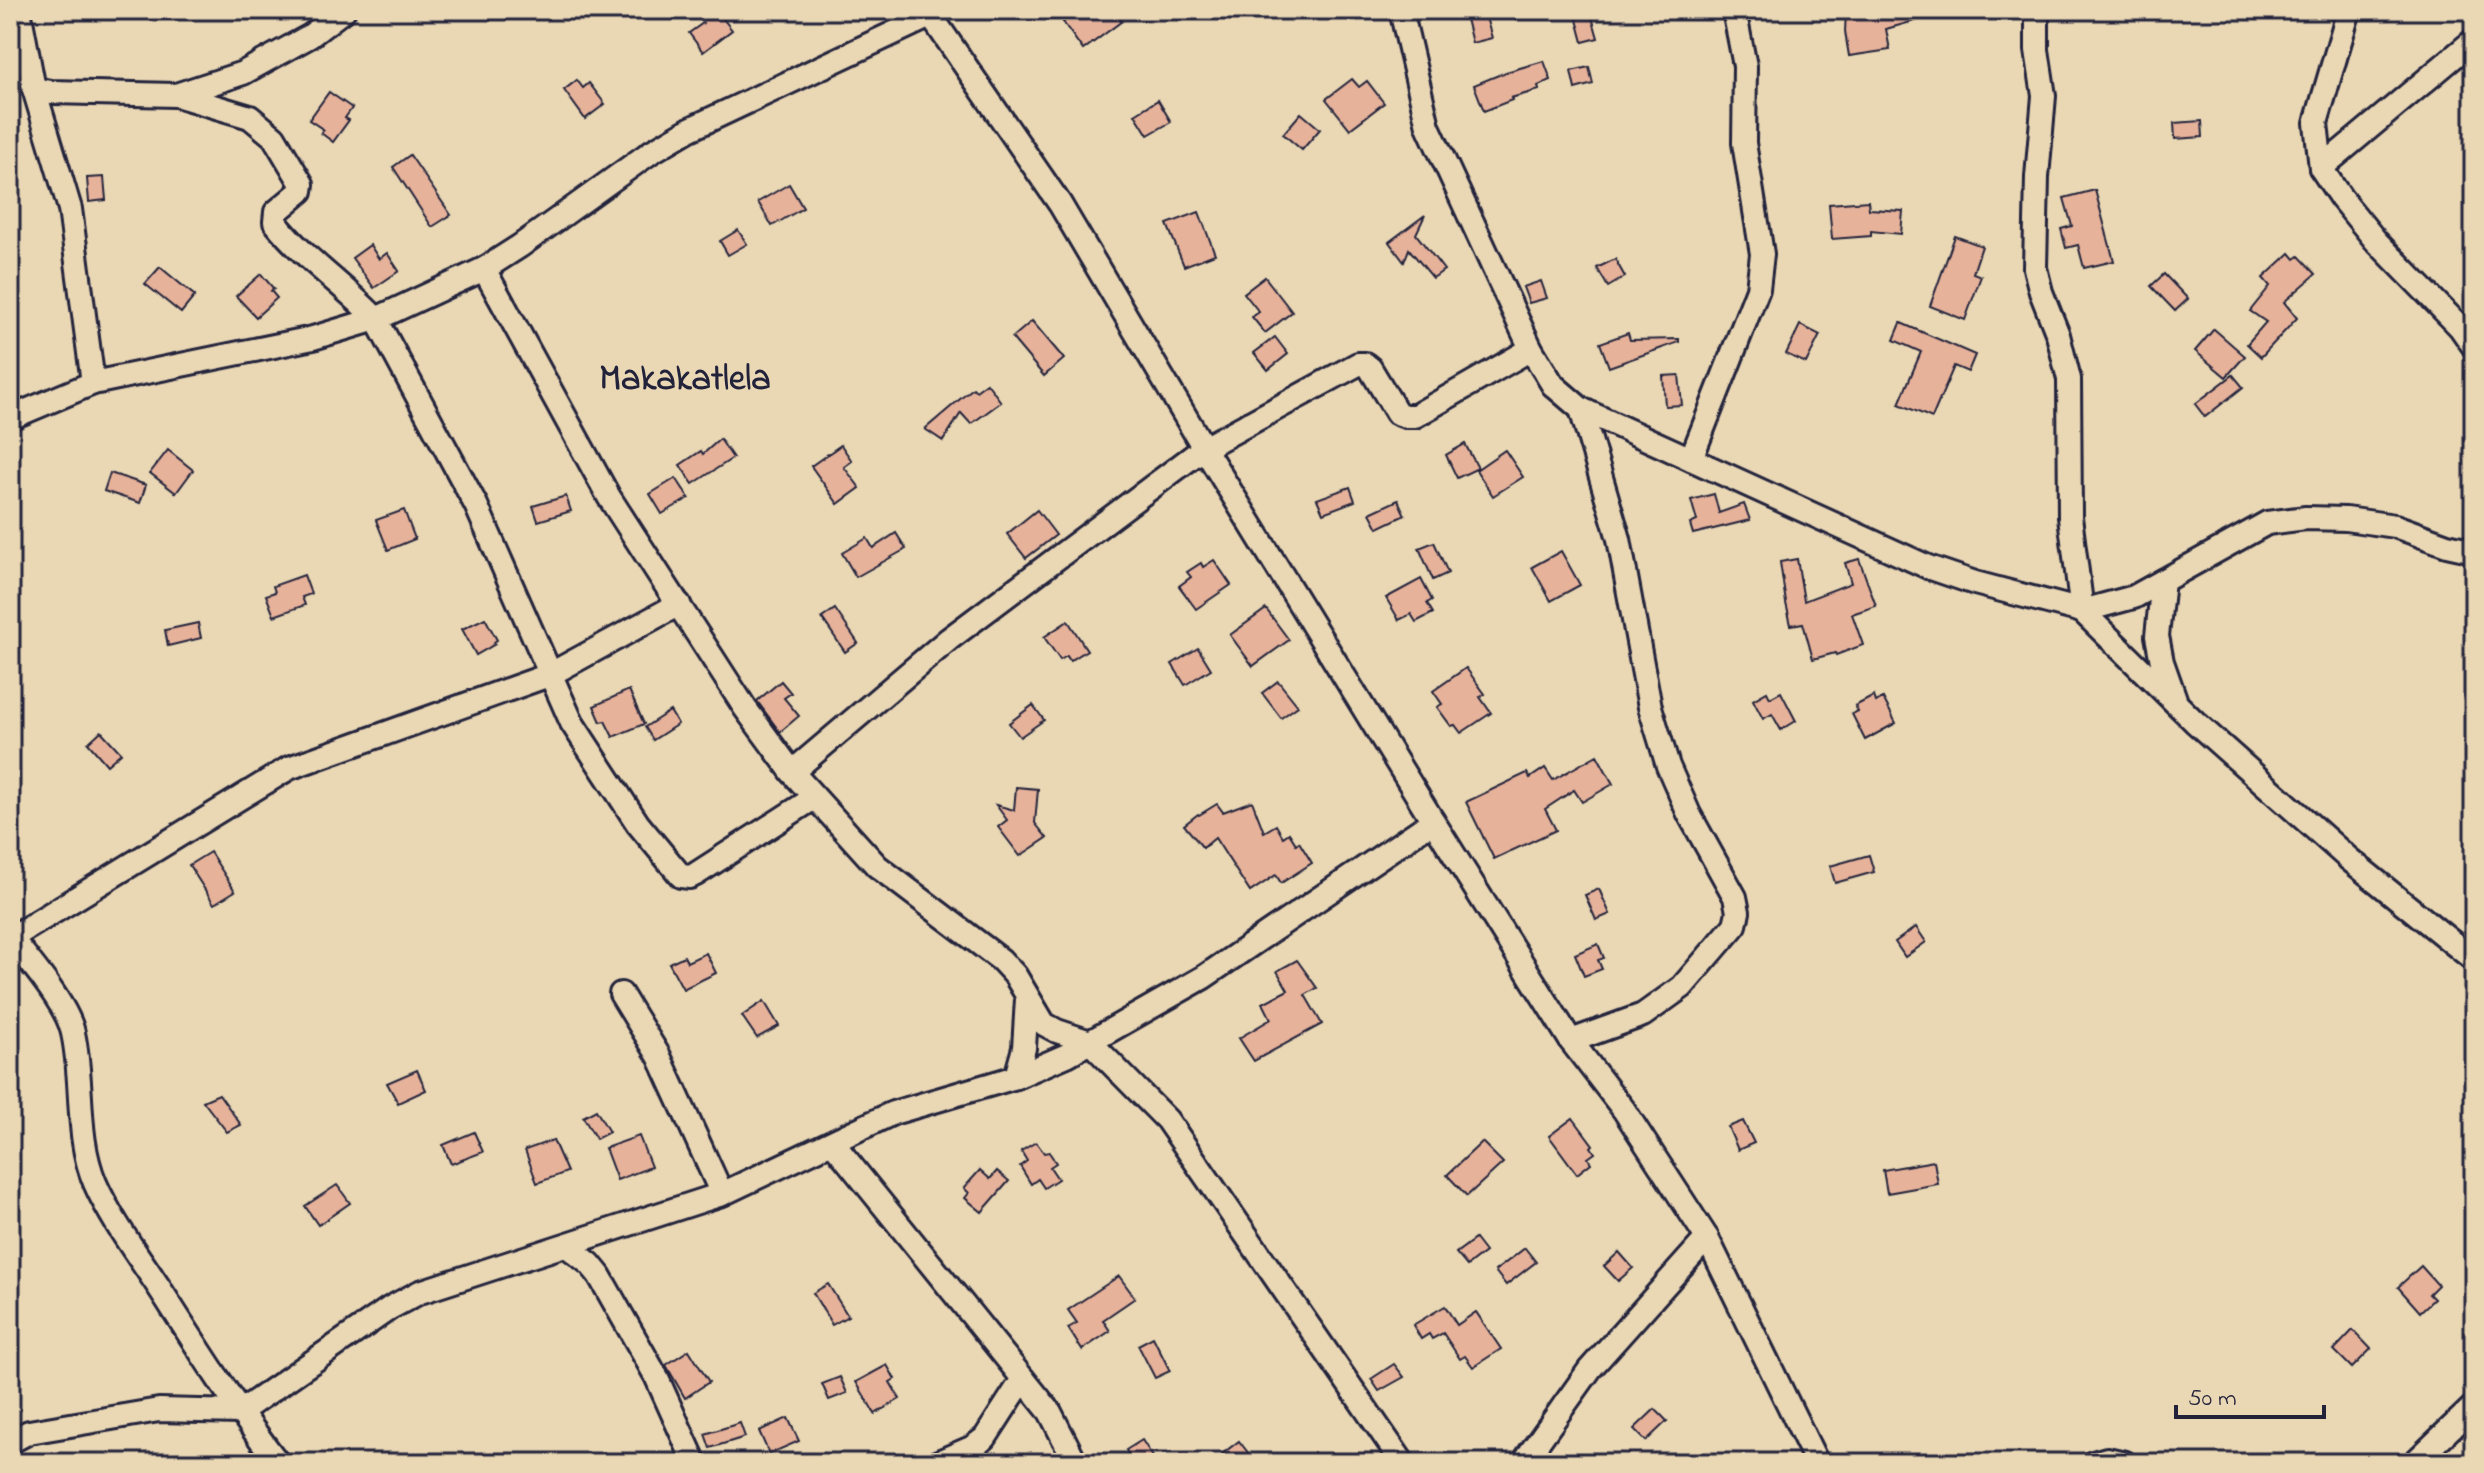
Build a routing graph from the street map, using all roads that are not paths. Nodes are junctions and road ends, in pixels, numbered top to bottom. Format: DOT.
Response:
graph roads {
  1 [pos="19,10"];
  2 [pos="344,10"];
  3 [pos="1401,10"];
  4 [pos="1734,10"];
  5 [pos="2037,10"];
  6 [pos="2349,10"];
  7 [pos="930,13"];
  8 [pos="2474,40"];
  9 [pos="34,89"];
  10 [pos="176,95"];
  11 [pos="2321,168"];
  12 [pos="484,269"];
  13 [pos="376,319"];
  14 [pos="2474,347"];
  15 [pos="1531,349"];
  16 [pos="93,383"];
  17 [pos="1581,409"];
  18 [pos="10,418"];
  19 [pos="1204,448"];
  20 [pos="1691,459"];
  21 [pos="2474,551"];
  22 [pos="2474,561"];
  23 [pos="2163,581"];
  24 [pos="679,604"];
  25 [pos="2082,611"];
  26 [pos="549,675"];
  27 [pos="2177,703"];
  28 [pos="792,772"];
  29 [pos="814,798"];
  30 [pos="1433,821"];
  31 [pos="10,938"];
  32 [pos="2474,960"];
  33 [pos="621,994"];
  34 [pos="1027,999"];
  35 [pos="1571,1041"];
  36 [pos="1090,1042"];
  37 [pos="1016,1077"];
  38 [pos="833,1143"];
  39 [pos="722,1194"];
  40 [pos="1707,1238"];
  41 [pos="567,1246"];
  42 [pos="1023,1379"];
  43 [pos="2474,1406"];
  44 [pos="240,1412"];
  45 [pos="10,1442"];
  46 [pos="278,1463"];
  47 [pos="695,1463"];
  48 [pos="936,1463"];
  49 [pos="1076,1463"];
  50 [pos="1403,1463"];
  51 [pos="1523,1463"];
  52 [pos="1817,1463"];
  53 [pos="2093,1463"];
  54 [pos="2125,1463"];
  55 [pos="2414,1463"];
  1 -- 9 [label="street"];
  2 -- 10 [label="street"];
  3 -- 15 [label="street"];
  4 -- 20 [label="street"];
  5 -- 25 [label="street"];
  6 -- 11 [label="street"];
  7 -- 12 [label="street"];
  7 -- 19 [label="street"];
  8 -- 11 [label="street"];
  9 -- 10 [label="street"];
  9 -- 16 [label="street"];
  10 -- 13 [label="street"];
  11 -- 14 [label="street"];
  12 -- 13 [label="street"];
  12 -- 24 [label="street"];
  13 -- 16 [label="street"];
  13 -- 26 [label="street"];
  15 -- 17 [label="street"];
  15 -- 19 [label="street"];
  16 -- 18 [label="street"];
  17 -- 20 [label="street"];
  17 -- 35 [label="street"];
  19 -- 28 [label="street"];
  19 -- 30 [label="street"];
  20 -- 25 [label="street"];
  21 -- 22 [label="street"];
  21 -- 23 [label="street"];
  23 -- 25 [label="street"];
  23 -- 27 [label="street"];
  24 -- 26 [label="street"];
  24 -- 28 [label="street"];
  25 -- 27 [label="street"];
  26 -- 29 [label="street"];
  26 -- 31 [label="street"];
  27 -- 32 [label="street"];
  28 -- 29 [label="street"];
  29 -- 34 [label="street"];
  30 -- 35 [label="street"];
  30 -- 36 [label="street"];
  31 -- 44 [label="street"];
  33 -- 39 [label="street"];
  34 -- 36 [label="street"];
  34 -- 37 [label="street"];
  35 -- 40 [label="street"];
  36 -- 37 [label="street"];
  36 -- 50 [label="street"];
  37 -- 38 [label="street"];
  38 -- 39 [label="street"];
  38 -- 42 [label="street"];
  39 -- 41 [label="street"];
  40 -- 51 [label="street"];
  40 -- 52 [label="street"];
  41 -- 44 [label="street"];
  41 -- 47 [label="street"];
  42 -- 48 [label="street"];
  42 -- 49 [label="street"];
  43 -- 55 [label="street"];
  44 -- 45 [label="street"];
  44 -- 46 [label="street"];
  53 -- 54 [label="street"];
}
